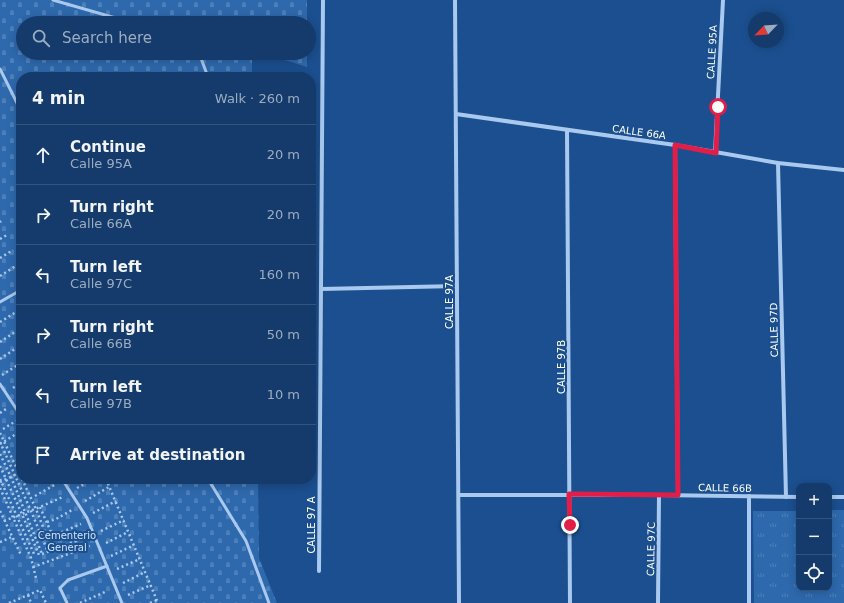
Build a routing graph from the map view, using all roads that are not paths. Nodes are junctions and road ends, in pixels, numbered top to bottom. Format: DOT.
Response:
graph roads {
  1 [pos="53,0"];
  2 [pos="323,0"];
  3 [pos="455,0"];
  4 [pos="723,0"];
  5 [pos="109,16"];
  6 [pos="202,60"];
  7 [pos="0,70"];
  8 [pos="206,72"];
  9 [pos="16,101"];
  10 [pos="456,114"];
  11 [pos="567,130"];
  12 [pos="675,145"];
  13 [pos="716,153"];
  14 [pos="778,163"];
  15 [pos="844,170"];
  16 [pos="457,286"];
  17 [pos="321,289"];
  18 [pos="16,293"];
  19 [pos="0,302"];
  20 [pos="0,384"];
  21 [pos="16,408"];
  22 [pos="65,484"];
  23 [pos="211,484"];
  24 [pos="459,494"];
  25 [pos="569,494"];
  26 [pos="659,495"];
  27 [pos="678,495"];
  28 [pos="749,496"];
  29 [pos="786,497"];
  30 [pos="796,497"];
  31 [pos="832,497"];
  32 [pos="844,497"];
  33 [pos="107,566"];
  34 [pos="319,571"];
  35 [pos="67,603"];
  36 [pos="122,603"];
  37 [pos="269,603"];
  38 [pos="458,603"];
  39 [pos="570,603"];
  40 [pos="658,603"];
  41 [pos="749,603"];
  1 -- 5 [label="lane"];
  2 -- 17 [label="street, CALLE 97 A"];
  3 -- 10 [label="street, CALLE 97A"];
  4 -- 13 [label="street, CALLE 95A"];
  6 -- 8 [label="lane"];
  7 -- 9 [label="lane"];
  10 -- 11 [label="street, CALLE 66A"];
  10 -- 16 [label="street, CALLE 97A"];
  11 -- 12 [label="street, CALLE 66A"];
  11 -- 25 [label="street, CALLE 97B"];
  12 -- 13 [label="street, CALLE 66A"];
  12 -- 27 [label="street"];
  13 -- 14 [label="street, CALLE 66A"];
  14 -- 15 [label="street, CALLE 66A"];
  14 -- 29 [label="street, CALLE 97D"];
  16 -- 17 [label="street"];
  16 -- 24 [label="street, CALLE 97A"];
  17 -- 34 [label="street, CALLE 97 A"];
  18 -- 19 [label="lane"];
  20 -- 21 [label="lane"];
  22 -- 33 [label="lane"];
  23 -- 37 [label="lane"];
  24 -- 25 [label="street, CALLE 66B"];
  24 -- 38 [label="street, CALLE 97A"];
  25 -- 26 [label="street, CALLE 66B"];
  25 -- 39 [label="street, CALLE 97B"];
  26 -- 27 [label="street, CALLE 66B"];
  26 -- 40 [label="street, CALLE 97C"];
  27 -- 28 [label="street, CALLE 66B"];
  28 -- 29 [label="street, CALLE 66B"];
  28 -- 41 [label="street"];
  29 -- 30 [label="street, CALLE 66B"];
  31 -- 32 [label="street"];
  33 -- 35 [label="lane"];
  33 -- 36 [label="lane"];
}
